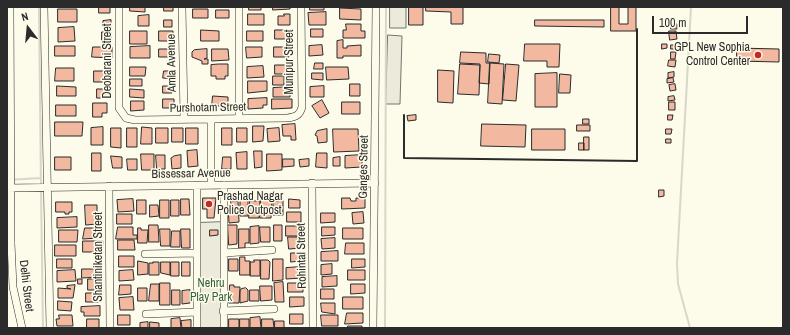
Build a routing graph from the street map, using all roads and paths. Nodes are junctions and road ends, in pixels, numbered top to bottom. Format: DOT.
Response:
graph roads {
  1 [pos="10,7"];
  2 [pos="44,7"];
  3 [pos="119,7"];
  4 [pos="182,7"];
  5 [pos="239,7"];
  6 [pos="301,7"];
  7 [pos="376,7"];
  8 [pos="122,114"];
  9 [pos="297,116"];
  10 [pos="184,118"];
  11 [pos="239,118"];
  12 [pos="211,119"];
  13 [pos="375,182"];
  14 [pos="312,183"];
  15 [pos="197,185"];
  16 [pos="211,185"];
  17 [pos="224,185"];
  18 [pos="109,186"];
  19 [pos="43,187"];
  20 [pos="8,188"];
  21 [pos="272,250"];
  22 [pos="197,253"];
  23 [pos="224,253"];
  24 [pos="145,254"];
  25 [pos="274,309"];
  26 [pos="223,311"];
  27 [pos="197,312"];
  28 [pos="146,314"];
  29 [pos="22,328"];
  30 [pos="50,328"];
  31 [pos="110,328"];
  32 [pos="197,328"];
  33 [pos="224,328"];
  34 [pos="313,328"];
  35 [pos="373,328"];
  1 -- 20 [label="street, Delhi Street"];
  2 -- 19 [label="street, Delhi Street"];
  3 -- 8 [label="street, Deobarani Street"];
  4 -- 10 [label="street, Amla Avenue"];
  5 -- 11 [label="street"];
  6 -- 9 [label="street, Munipur Street"];
  7 -- 13 [label="street, Ganges Street"];
  8 -- 10 [label="street, Purshotam Street"];
  9 -- 11 [label="street, Purshotam Street"];
  10 -- 12 [label="street, Purshotam Street"];
  11 -- 12 [label="street, Purshotam Street"];
  12 -- 16 [label="street"];
  13 -- 14 [label="street, Bissessar Avenue"];
  13 -- 35 [label="street, Ganges Street"];
  14 -- 17 [label="street, Bissessar Avenue"];
  14 -- 34 [label="street, Rohintal Street"];
  15 -- 16 [label="street, Bissessar Avenue"];
  15 -- 18 [label="street, Bissessar Avenue"];
  15 -- 22 [label="street"];
  16 -- 17 [label="street, Bissessar Avenue"];
  17 -- 23 [label="street"];
  18 -- 19 [label="street, Bissessar Avenue"];
  18 -- 31 [label="street, Shantiniketan Street"];
  19 -- 20 [label="street, Bissessar Avenue"];
  19 -- 30 [label="street, Delhi Street"];
  20 -- 29 [label="street, Delhi Street"];
  21 -- 23 [label="street"];
  22 -- 24 [label="street"];
  22 -- 27 [label="street"];
  23 -- 26 [label="street"];
  25 -- 26 [label="street"];
  26 -- 33 [label="street"];
  27 -- 28 [label="street"];
  27 -- 32 [label="street"];
}
